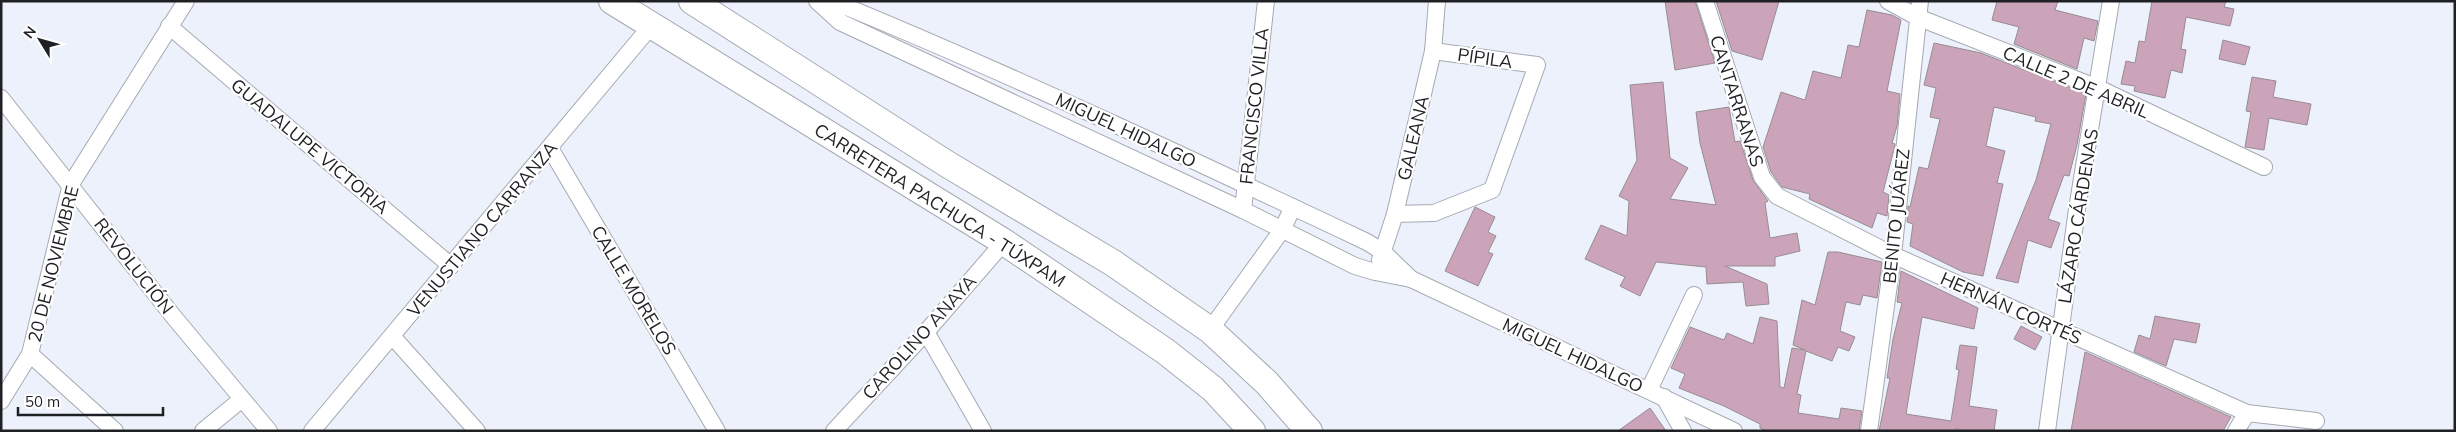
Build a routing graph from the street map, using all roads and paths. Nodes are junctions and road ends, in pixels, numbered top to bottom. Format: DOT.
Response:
graph roads {
  1 [pos="186,1"];
  2 [pos="612,1"];
  3 [pos="692,1"];
  4 [pos="1266,1"];
  5 [pos="1437,1"];
  6 [pos="1705,1"];
  7 [pos="1888,1"];
  8 [pos="2111,1"];
  9 [pos="823,6"];
  10 [pos="1919,9"];
  11 [pos="169,26"];
  12 [pos="651,26"];
  13 [pos="1433,52"];
  14 [pos="998,71"];
  15 [pos="2098,88"];
  16 [pos="988,92"];
  17 [pos="1,98"];
  18 [pos="550,148"];
  19 [pos="2264,168"];
  20 [pos="71,184"];
  21 [pos="1246,185"];
  22 [pos="1777,196"];
  23 [pos="1293,207"];
  24 [pos="1243,210"];
  25 [pos="1395,214"];
  26 [pos="1282,230"];
  27 [pos="1004,242"];
  28 [pos="1383,252"];
  29 [pos="1893,255"];
  30 [pos="451,266"];
  31 [pos="1375,272"];
  32 [pos="1411,279"];
  33 [pos="1694,295"];
  34 [pos="1210,330"];
  35 [pos="2060,331"];
  36 [pos="926,332"];
  37 [pos="392,336"];
  38 [pos="30,354"];
  39 [pos="1648,390"];
  40 [pos="1664,397"];
  41 [pos="242,399"];
  42 [pos="1,401"];
  43 [pos="2248,413"];
  44 [pos="2316,421"];
  45 [pos="115,431"];
  46 [pos="203,431"];
  47 [pos="269,431"];
  48 [pos="312,431"];
  49 [pos="477,431"];
  50 [pos="717,431"];
  51 [pos="834,431"];
  52 [pos="983,431"];
  53 [pos="1252,431"];
  54 [pos="1309,431"];
  55 [pos="1683,431"];
  56 [pos="1734,431"];
  57 [pos="1868,431"];
  58 [pos="2047,431"];
  59 [pos="2236,431"];
  1 -- 11 [label="street, 20 DE NOVIEMBRE"];
  2 -- 12 [label="main road, CARRETERA PACHUCA - TÚXPAM"];
  3 -- 34 [label="main road"];
  4 -- 21 [label="street, FRANCISCO VILLA"];
  5 -- 13 [label="street, GALEANA"];
  6 -- 22 [label="street, CANTARRANAS"];
  7 -- 10 [label="street, CALLE 2 DE ABRIL"];
  8 -- 15 [label="street, LÁZARO CÁRDENAS"];
  9 -- 14 [label="street, MIGUEL HIDALGO"];
  9 -- 16 [label="street, MIGUEL HIDALGO"];
  10 -- 15 [label="street, CALLE 2 DE ABRIL"];
  10 -- 29 [label="street, BENITO JUÁREZ"];
  11 -- 20 [label="street, 20 DE NOVIEMBRE"];
  11 -- 30 [label="street, GUADALUPE VICTORIA"];
  12 -- 18 [label="street, VENUSTIANO CARRANZA"];
  12 -- 27 [label="main road, CARRETERA PACHUCA - TÚXPAM"];
  13 -- 25 [label="street, GALEANA"];
  13 -- 25 [label="street, PÍPILA"];
  14 -- 16 [label="street"];
  14 -- 21 [label="street, MIGUEL HIDALGO"];
  15 -- 19 [label="street, CALLE 2 DE ABRIL"];
  15 -- 35 [label="street, LÁZARO CÁRDENAS"];
  16 -- 24 [label="street, MIGUEL HIDALGO"];
  17 -- 20 [label="street, REVOLUCIÓN"];
  18 -- 30 [label="street, VENUSTIANO CARRANZA"];
  18 -- 50 [label="street, CALLE MORELOS"];
  20 -- 38 [label="street, 20 DE NOVIEMBRE"];
  20 -- 41 [label="street, REVOLUCIÓN"];
  21 -- 23 [label="street, MIGUEL HIDALGO"];
  21 -- 24 [label="street, FRANCISCO VILLA"];
  22 -- 29 [label="street, HERNÁN CORTÉS"];
  23 -- 26 [label="street"];
  23 -- 28 [label="street, MIGUEL HIDALGO"];
  24 -- 26 [label="street, MIGUEL HIDALGO"];
  25 -- 28 [label="street, GALEANA"];
  26 -- 31 [label="street, MIGUEL HIDALGO"];
  26 -- 34 [label="street"];
  27 -- 36 [label="street, CAROLINO ANAYA"];
  27 -- 53 [label="main road, CARRETERA PACHUCA - TÚXPAM"];
  28 -- 31 [label="street, GALEANA"];
  28 -- 32 [label="street, MIGUEL HIDALGO"];
  29 -- 35 [label="street, HERNÁN CORTÉS"];
  29 -- 57 [label="street, BENITO JUÁREZ"];
  30 -- 37 [label="street, VENUSTIANO CARRANZA"];
  31 -- 32 [label="street, MIGUEL HIDALGO"];
  32 -- 39 [label="street, MIGUEL HIDALGO"];
  33 -- 39 [label="street"];
  34 -- 54 [label="main road"];
  35 -- 43 [label="street, HERNÁN CORTÉS"];
  35 -- 58 [label="street, LÁZARO CÁRDENAS"];
  36 -- 51 [label="street, CAROLINO ANAYA"];
  36 -- 52 [label="street"];
  37 -- 48 [label="street, VENUSTIANO CARRANZA"];
  37 -- 49 [label="street"];
  38 -- 42 [label="street, 20 DE NOVIEMBRE"];
  38 -- 45 [label="street"];
  39 -- 40 [label="street, MIGUEL HIDALGO"];
  40 -- 55 [label="street"];
  40 -- 56 [label="street, MIGUEL HIDALGO"];
  41 -- 46 [label="street"];
  41 -- 47 [label="street, REVOLUCIÓN"];
  43 -- 44 [label="street"];
  43 -- 59 [label="street"];
}
